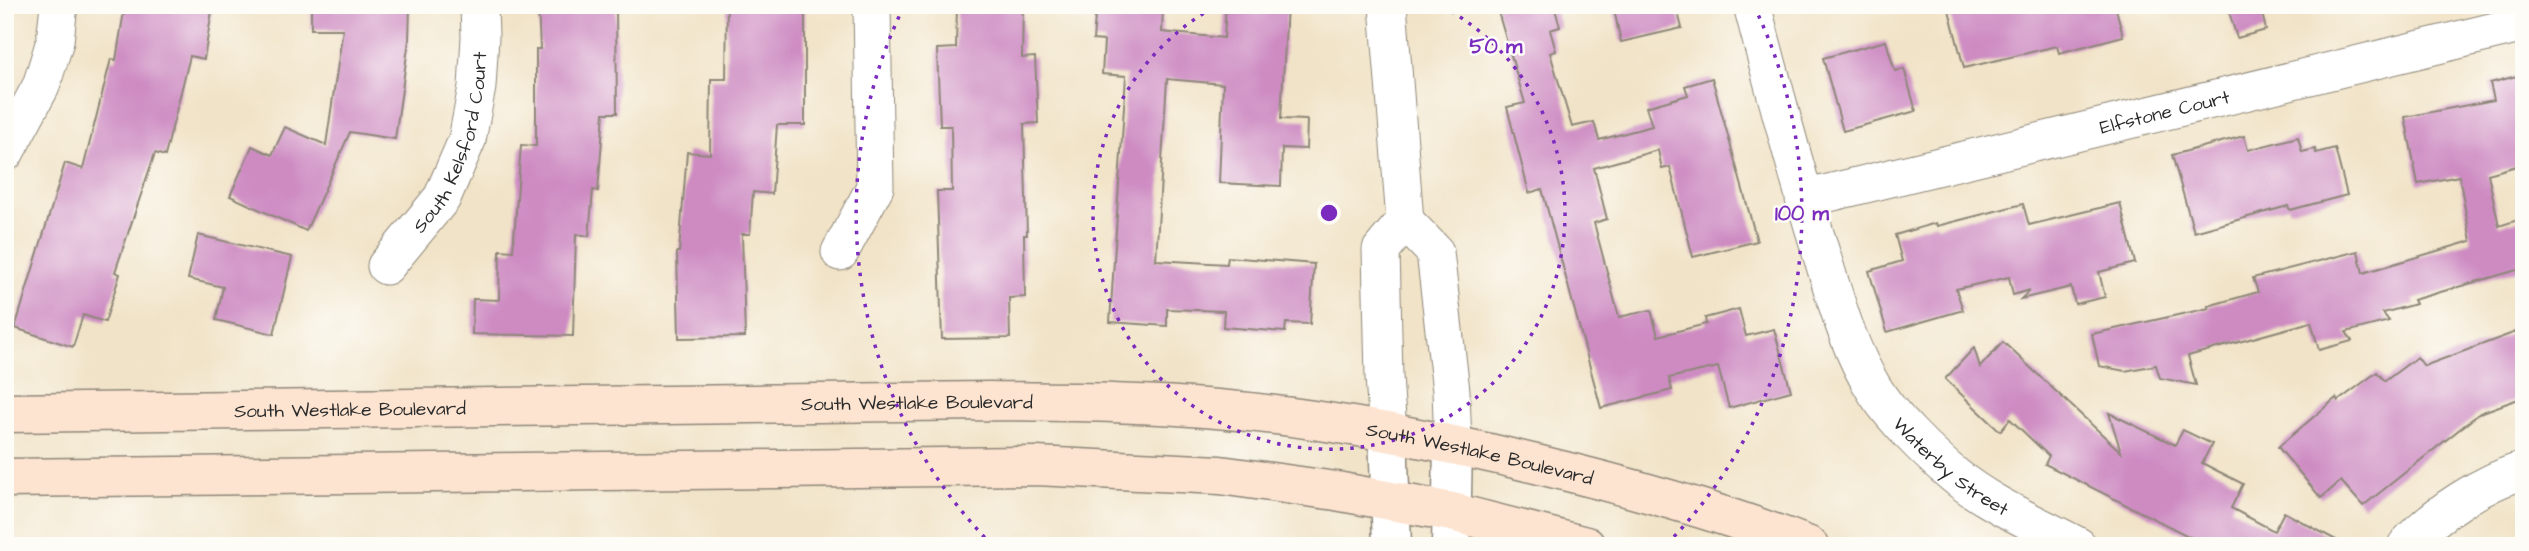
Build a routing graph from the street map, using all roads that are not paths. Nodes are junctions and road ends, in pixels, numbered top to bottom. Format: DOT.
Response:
graph roads {
  1 [pos="59,5"];
  2 [pos="479,5"];
  3 [pos="872,5"];
  4 [pos="1388,5"];
  5 [pos="1752,5"];
  6 [pos="2524,24"];
  7 [pos="5,153"];
  8 [pos="1804,199"];
  9 [pos="1405,221"];
  10 [pos="840,252"];
  11 [pos="386,266"];
  12 [pos="5,413"];
  13 [pos="1388,432"];
  14 [pos="1453,445"];
  15 [pos="2524,470"];
  16 [pos="5,478"];
  17 [pos="1391,500"];
  18 [pos="1452,529"];
  19 [pos="1392,546"];
  20 [pos="1586,546"];
  21 [pos="1809,546"];
  22 [pos="2078,546"];
  23 [pos="2406,546"];
  1 -- 7 [label="street"];
  2 -- 11 [label="street, South Kelsford Court"];
  3 -- 10 [label="street"];
  4 -- 9 [label="street"];
  5 -- 8 [label="street, Waterby Street"];
  6 -- 8 [label="street, Elfstone Court"];
  8 -- 22 [label="street, Waterby Street"];
  9 -- 13 [label="street"];
  9 -- 14 [label="street"];
  12 -- 13 [label="main road, South Westlake Boulevard"];
  13 -- 14 [label="main road, South Westlake Boulevard"];
  13 -- 17 [label="street"];
  14 -- 18 [label="street"];
  14 -- 21 [label="main road, South Westlake Boulevard"];
  15 -- 23 [label="street"];
  16 -- 17 [label="main road"];
  17 -- 18 [label="main road"];
  17 -- 19 [label="street"];
  18 -- 20 [label="main road"];
}
